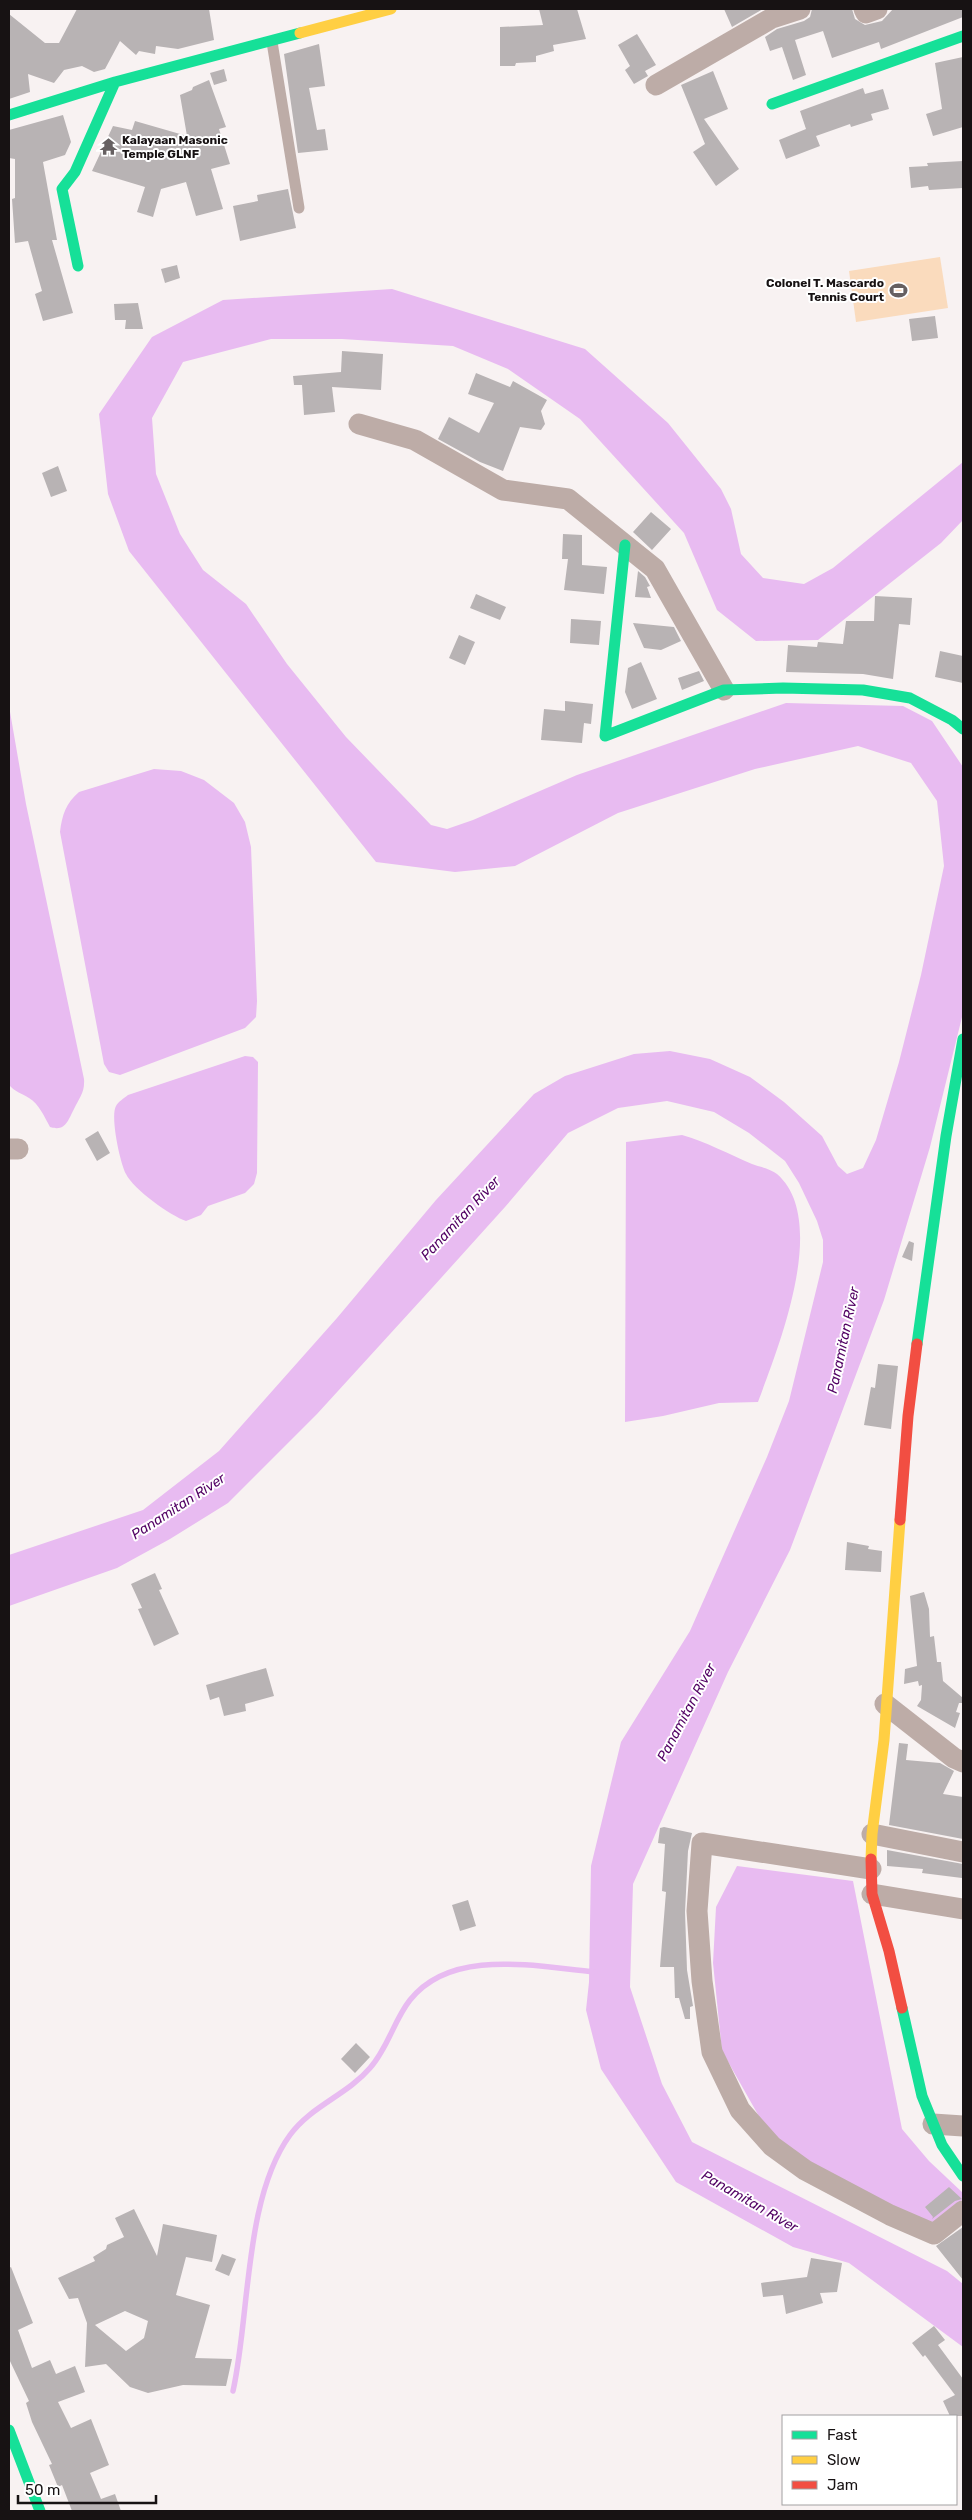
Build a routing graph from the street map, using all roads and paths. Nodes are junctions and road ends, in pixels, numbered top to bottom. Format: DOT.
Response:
graph roads {
  1 [pos="391,9"];
  2 [pos="800,9"];
  3 [pos="864,9"];
  4 [pos="877,9"];
  5 [pos="963,36"];
  6 [pos="272,42"];
  7 [pos="114,82"];
  8 [pos="656,85"];
  9 [pos="772,104"];
  10 [pos="9,116"];
  11 [pos="299,208"];
  12 [pos="78,266"];
  13 [pos="359,424"];
  14 [pos="625,545"];
  15 [pos="724,690"];
  16 [pos="963,729"];
  17 [pos="963,1039"];
  18 [pos="956,1118"];
  19 [pos="886,1704"];
  20 [pos="963,1762"];
  21 [pos="872,1834"];
  22 [pos="963,1852"];
  23 [pos="871,1869"];
  24 [pos="872,1894"];
  25 [pos="963,1909"];
  26 [pos="933,2124"];
  27 [pos="963,2126"];
  28 [pos="963,2176"];
  29 [pos="963,2211"];
  30 [pos="9,2430"];
  31 [pos="40,2511"];
  1 -- 6 [label="street"];
  2 -- 8 [label="street"];
  3 -- 4 [label="street"];
  5 -- 9 [label="street"];
  6 -- 7 [label="street"];
  6 -- 11 [label="lane"];
  7 -- 10 [label="street"];
  7 -- 12 [label="street"];
  13 -- 14 [label="street"];
  14 -- 15 [label="street"];
  14 -- 15 [label="street"];
  15 -- 16 [label="street"];
  17 -- 18 [label="street"];
  18 -- 19 [label="street"];
  19 -- 20 [label="street"];
  19 -- 21 [label="street"];
  21 -- 22 [label="street"];
  21 -- 23 [label="street"];
  23 -- 24 [label="street"];
  23 -- 29 [label="street"];
  24 -- 25 [label="street"];
  24 -- 26 [label="street"];
  26 -- 27 [label="street"];
  26 -- 28 [label="street"];
  30 -- 31 [label="street"];
}
